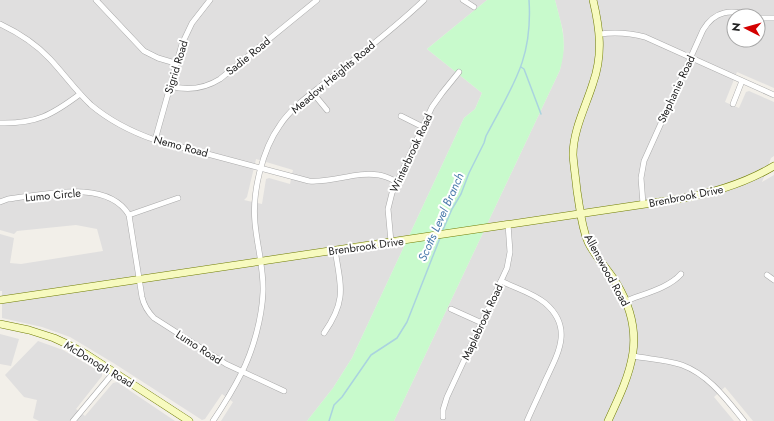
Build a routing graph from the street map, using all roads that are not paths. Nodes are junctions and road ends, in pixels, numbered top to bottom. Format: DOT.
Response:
graph roads {
  1 [pos="96,0"];
  2 [pos="317,0"];
  3 [pos="424,0"];
  4 [pos="463,0"];
  5 [pos="593,0"];
  6 [pos="207,1"];
  7 [pos="474,7"];
  8 [pos="726,13"];
  9 [pos="0,24"];
  10 [pos="600,34"];
  11 [pos="691,58"];
  12 [pos="175,63"];
  13 [pos="459,72"];
  14 [pos="742,81"];
  15 [pos="170,86"];
  16 [pos="313,93"];
  17 [pos="80,94"];
  18 [pos="774,95"];
  19 [pos="733,104"];
  20 [pos="327,110"];
  21 [pos="401,116"];
  22 [pos="0,123"];
  23 [pos="423,127"];
  24 [pos="155,140"];
  25 [pos="774,166"];
  26 [pos="261,168"];
  27 [pos="397,182"];
  28 [pos="178,198"];
  29 [pos="0,202"];
  30 [pos="643,204"];
  31 [pos="581,213"];
  32 [pos="129,215"];
  33 [pos="508,224"];
  34 [pos="391,242"];
  35 [pos="335,250"];
  36 [pos="261,261"];
  37 [pos="681,274"];
  38 [pos="767,275"];
  39 [pos="139,279"];
  40 [pos="774,280"];
  41 [pos="501,281"];
  42 [pos="0,300"];
  43 [pos="626,301"];
  44 [pos="452,309"];
  45 [pos="482,323"];
  46 [pos="0,324"];
  47 [pos="324,333"];
  48 [pos="633,356"];
  49 [pos="114,372"];
  50 [pos="242,372"];
  51 [pos="284,391"];
  52 [pos="443,417"];
  53 [pos="74,421"];
  54 [pos="189,421"];
  55 [pos="213,421"];
  56 [pos="527,421"];
  57 [pos="608,421"];
  58 [pos="742,421"];
  1 -- 12 [label="street"];
  2 -- 15 [label="street, Sadie Road"];
  3 -- 16 [label="street, Meadow Heights Road"];
  4 -- 7 [label="street"];
  5 -- 10 [label="main road, Allenswood Road"];
  6 -- 12 [label="street, Sigrid Road"];
  8 -- 11 [label="street, Stephanie Road"];
  9 -- 17 [label="street, Nemo Road"];
  10 -- 11 [label="street"];
  10 -- 31 [label="main road, Allenswood Road"];
  11 -- 14 [label="street"];
  11 -- 30 [label="street, Stephanie Road"];
  12 -- 15 [label="street, Sigrid Road"];
  13 -- 23 [label="street, Winterbrook Road"];
  14 -- 18 [label="street"];
  14 -- 19 [label="street"];
  15 -- 24 [label="street, Sigrid Road"];
  16 -- 20 [label="street"];
  16 -- 26 [label="street, Meadow Heights Road"];
  17 -- 22 [label="street"];
  17 -- 24 [label="street, Nemo Road"];
  21 -- 23 [label="street"];
  23 -- 27 [label="street, Winterbrook Road"];
  24 -- 26 [label="street, Nemo Road"];
  25 -- 30 [label="main road, Brenbrook Drive"];
  26 -- 27 [label="street, Nemo Road"];
  26 -- 36 [label="street, Meadow Heights Road"];
  27 -- 34 [label="street, Winterbrook Road"];
  28 -- 32 [label="street"];
  29 -- 32 [label="street, Lumo Circle"];
  30 -- 31 [label="main road, Brenbrook Drive"];
  31 -- 33 [label="main road, Brenbrook Drive"];
  31 -- 43 [label="main road, Allenswood Road"];
  32 -- 39 [label="street"];
  33 -- 34 [label="main road, Brenbrook Drive"];
  33 -- 41 [label="street, Maplebrook Road"];
  34 -- 35 [label="main road, Brenbrook Drive"];
  35 -- 36 [label="main road, Brenbrook Drive"];
  35 -- 47 [label="street"];
  36 -- 39 [label="main road, Brenbrook Drive"];
  36 -- 50 [label="street, Meadow Heights Road"];
  37 -- 43 [label="street"];
  38 -- 40 [label="street"];
  39 -- 42 [label="main road, Brenbrook Drive"];
  39 -- 50 [label="street, Lumo Road"];
  41 -- 45 [label="street, Maplebrook Road"];
  41 -- 56 [label="street"];
  43 -- 48 [label="main road, Allenswood Road"];
  44 -- 45 [label="street"];
  45 -- 52 [label="street, Maplebrook Road"];
  46 -- 49 [label="main road, McDonogh Road"];
  48 -- 57 [label="main road, Allenswood Road"];
  48 -- 58 [label="street"];
  49 -- 53 [label="street"];
  49 -- 54 [label="main road, McDonogh Road"];
  50 -- 51 [label="street, Lumo Road"];
  50 -- 55 [label="street, Meadow Heights Road"];
}
